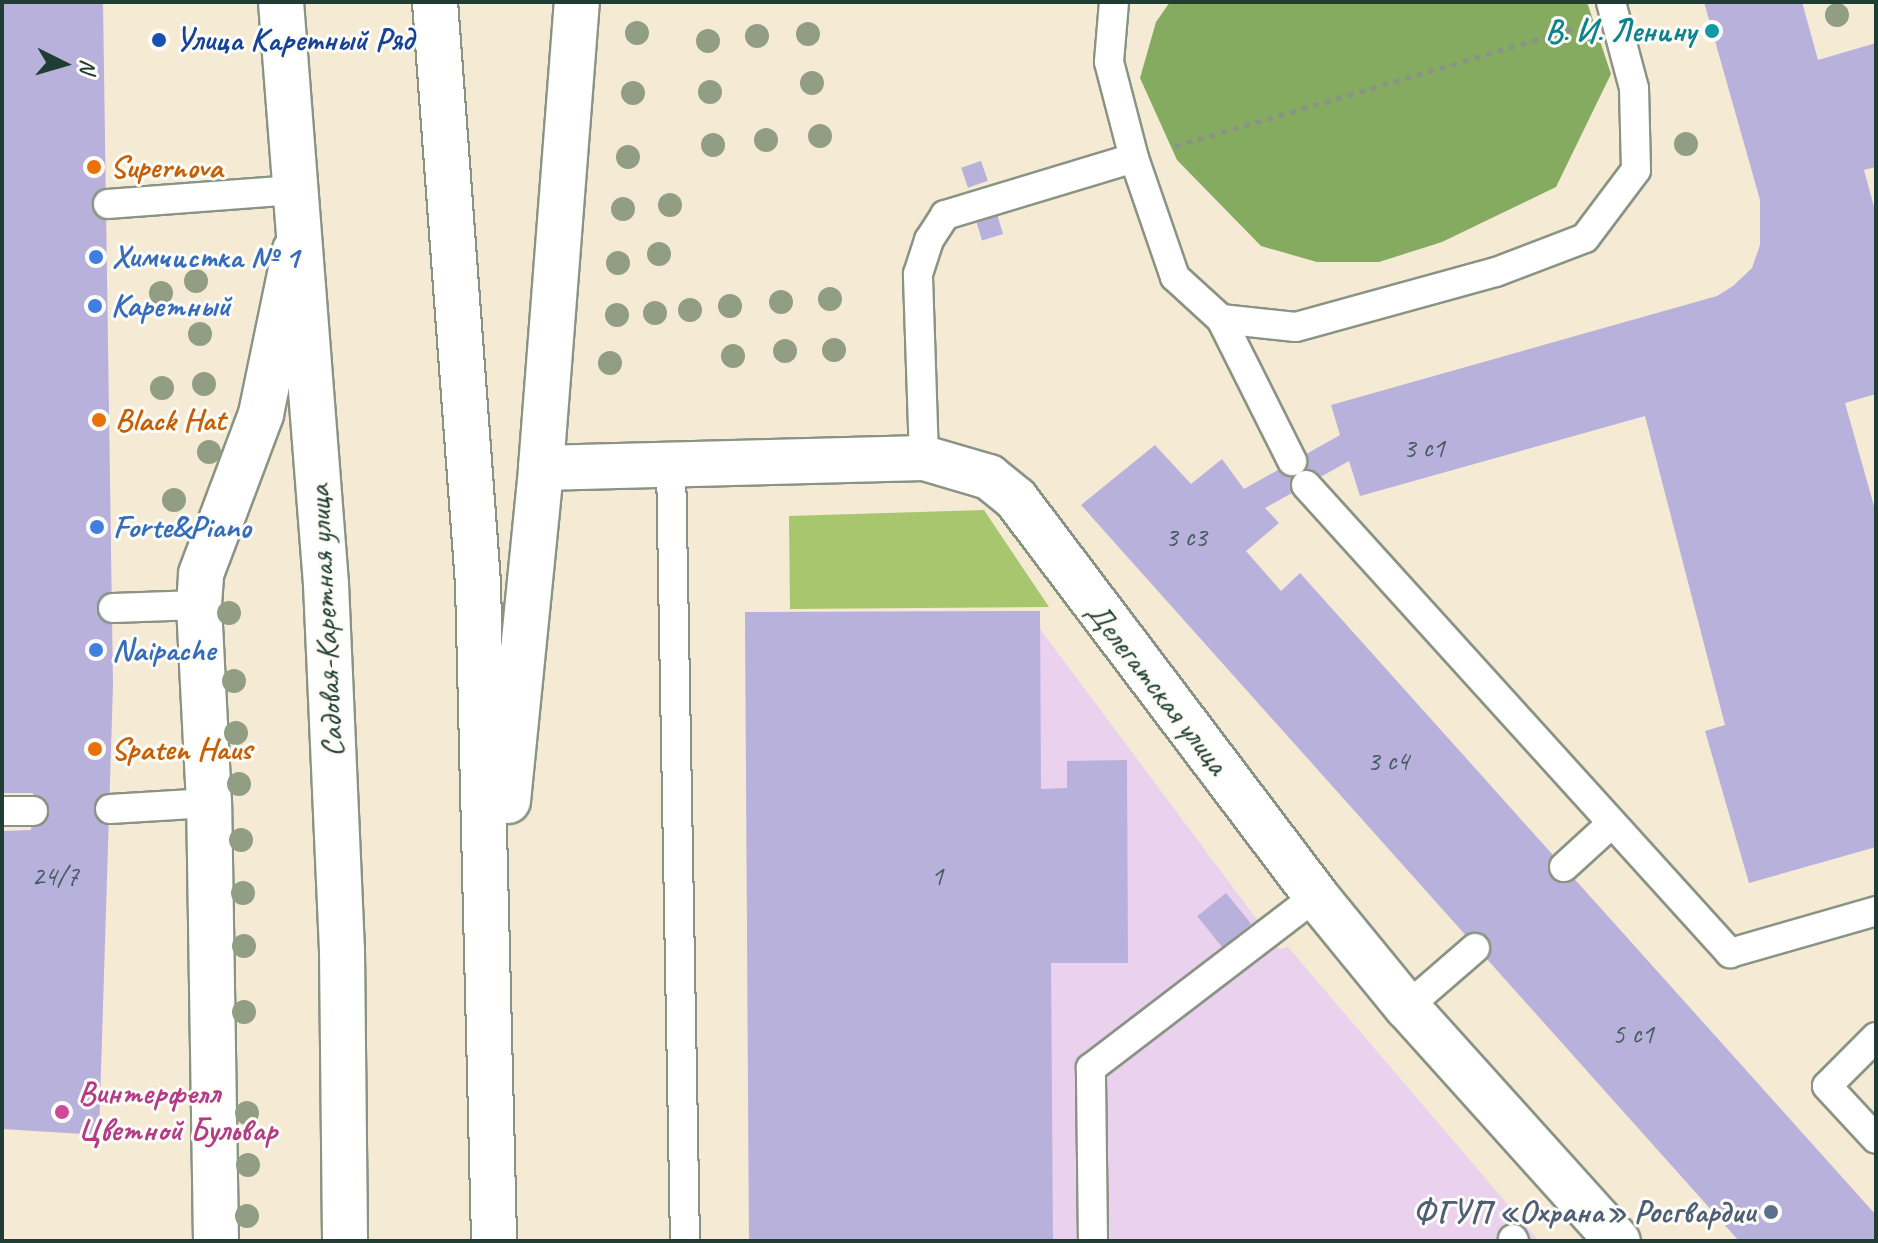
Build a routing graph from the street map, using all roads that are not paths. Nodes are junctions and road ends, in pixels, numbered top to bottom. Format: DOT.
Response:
graph roads {
  1 [pos="281,2"];
  2 [pos="435,2"];
  3 [pos="577,2"];
  4 [pos="1114,2"];
  5 [pos="1613,9"];
  6 [pos="1134,158"];
  7 [pos="108,204"];
  8 [pos="297,211"];
  9 [pos="1221,319"];
  10 [pos="924,458"];
  11 [pos="671,464"];
  12 [pos="541,468"];
  13 [pos="199,605"];
  14 [pos="113,608"];
  15 [pos="209,803"];
  16 [pos="110,809"];
  17 [pos="2,811"];
  18 [pos="33,811"];
  19 [pos="1610,825"];
  20 [pos="1564,867"];
  21 [pos="1316,896"];
  22 [pos="1876,911"];
  23 [pos="1475,948"];
  24 [pos="490,974"];
  25 [pos="1407,1007"];
  26 [pos="1876,1037"];
  27 [pos="1876,1139"];
  28 [pos="216,1241"];
  29 [pos="345,1241"];
  30 [pos="494,1241"];
  31 [pos="685,1241"];
  32 [pos="1093,1241"];
  33 [pos="1618,1241"];
  1 -- 8 [label="main road, Садовая-Каретная улица"];
  2 -- 24 [label="main road"];
  3 -- 12 [label="main road"];
  4 -- 6 [label="lane"];
  5 -- 9 [label="lane"];
  6 -- 9 [label="lane"];
  6 -- 10 [label="lane"];
  7 -- 8 [label="lane"];
  8 -- 13 [label="main road"];
  8 -- 29 [label="main road, Садовая-Каретная улица"];
  9 -- 19 [label="lane"];
  10 -- 11 [label="main road, Делегатская улица"];
  10 -- 21 [label="main road, Делегатская улица"];
  11 -- 12 [label="main road, Делегатская улица"];
  11 -- 31 [label="lane"];
  12 -- 24 [label="main road"];
  13 -- 14 [label="lane"];
  13 -- 15 [label="main road"];
  15 -- 16 [label="lane"];
  15 -- 28 [label="main road"];
  17 -- 18 [label="lane"];
  19 -- 20 [label="lane"];
  19 -- 22 [label="lane"];
  21 -- 25 [label="main road, Делегатская улица"];
  21 -- 32 [label="lane"];
  23 -- 25 [label="lane"];
  24 -- 30 [label="main road"];
  25 -- 33 [label="main road, Делегатская улица"];
  26 -- 27 [label="lane"];
}
